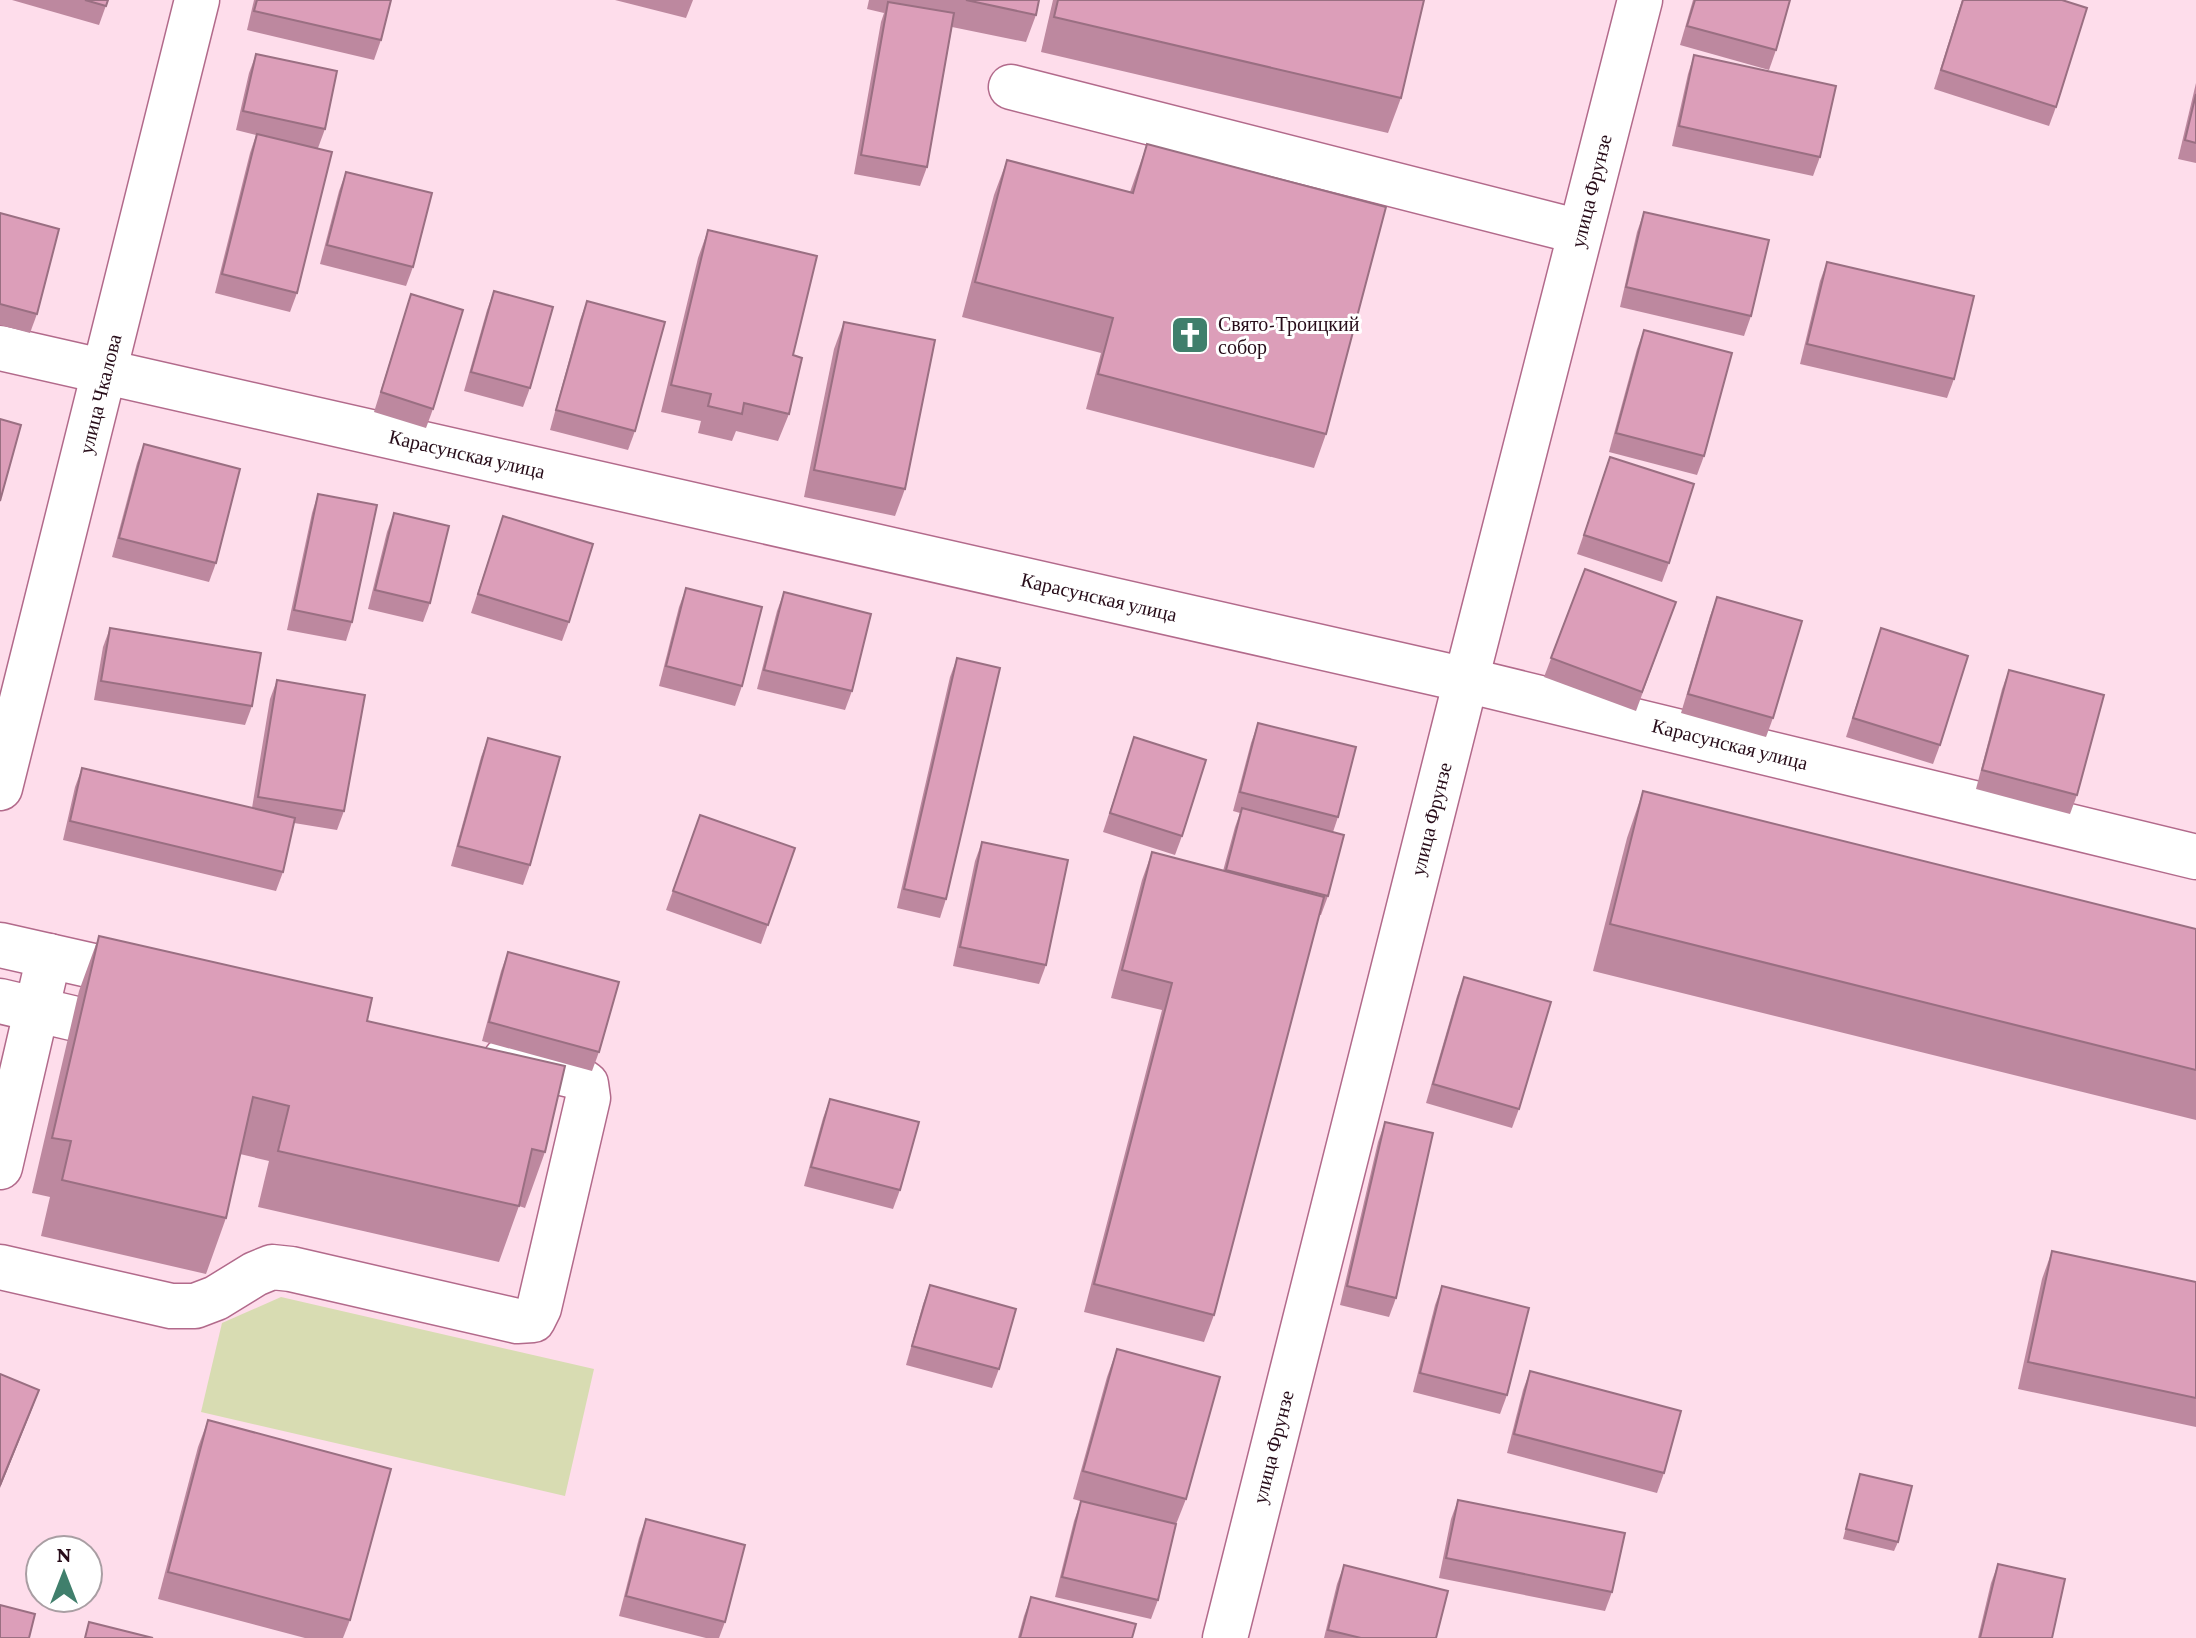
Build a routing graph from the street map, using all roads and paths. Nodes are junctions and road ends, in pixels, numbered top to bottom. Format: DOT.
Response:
graph roads {
  1 [pos="197,0"];
  2 [pos="1640,0"];
  3 [pos="1011,87"];
  4 [pos="1580,232"];
  5 [pos="0,348"];
  6 [pos="106,372"];
  7 [pos="1466,680"];
  8 [pos="0,788"];
  9 [pos="2196,857"];
  10 [pos="0,945"];
  11 [pos="49,956"];
  12 [pos="188,988"];
  13 [pos="36,1009"];
  14 [pos="467,1052"];
  15 [pos="0,1167"];
  16 [pos="0,1267"];
  17 [pos="1225,1638"];
  1 -- 6 [label="street, улица Чкалова"];
  2 -- 4 [label="street, улица Фрунзе"];
  3 -- 4 [label="street"];
  4 -- 7 [label="street, улица Фрунзе"];
  5 -- 6 [label="street, Карасунская улица"];
  6 -- 7 [label="street, Карасунская улица"];
  6 -- 8 [label="street, улица Чкалова"];
  7 -- 9 [label="street, Карасунская улица"];
  7 -- 17 [label="street, улица Фрунзе"];
  10 -- 11 [label="street"];
  11 -- 12 [label="street"];
  11 -- 13 [label="street"];
  13 -- 15 [label="street"];
  14 -- 16 [label="street"];
}
